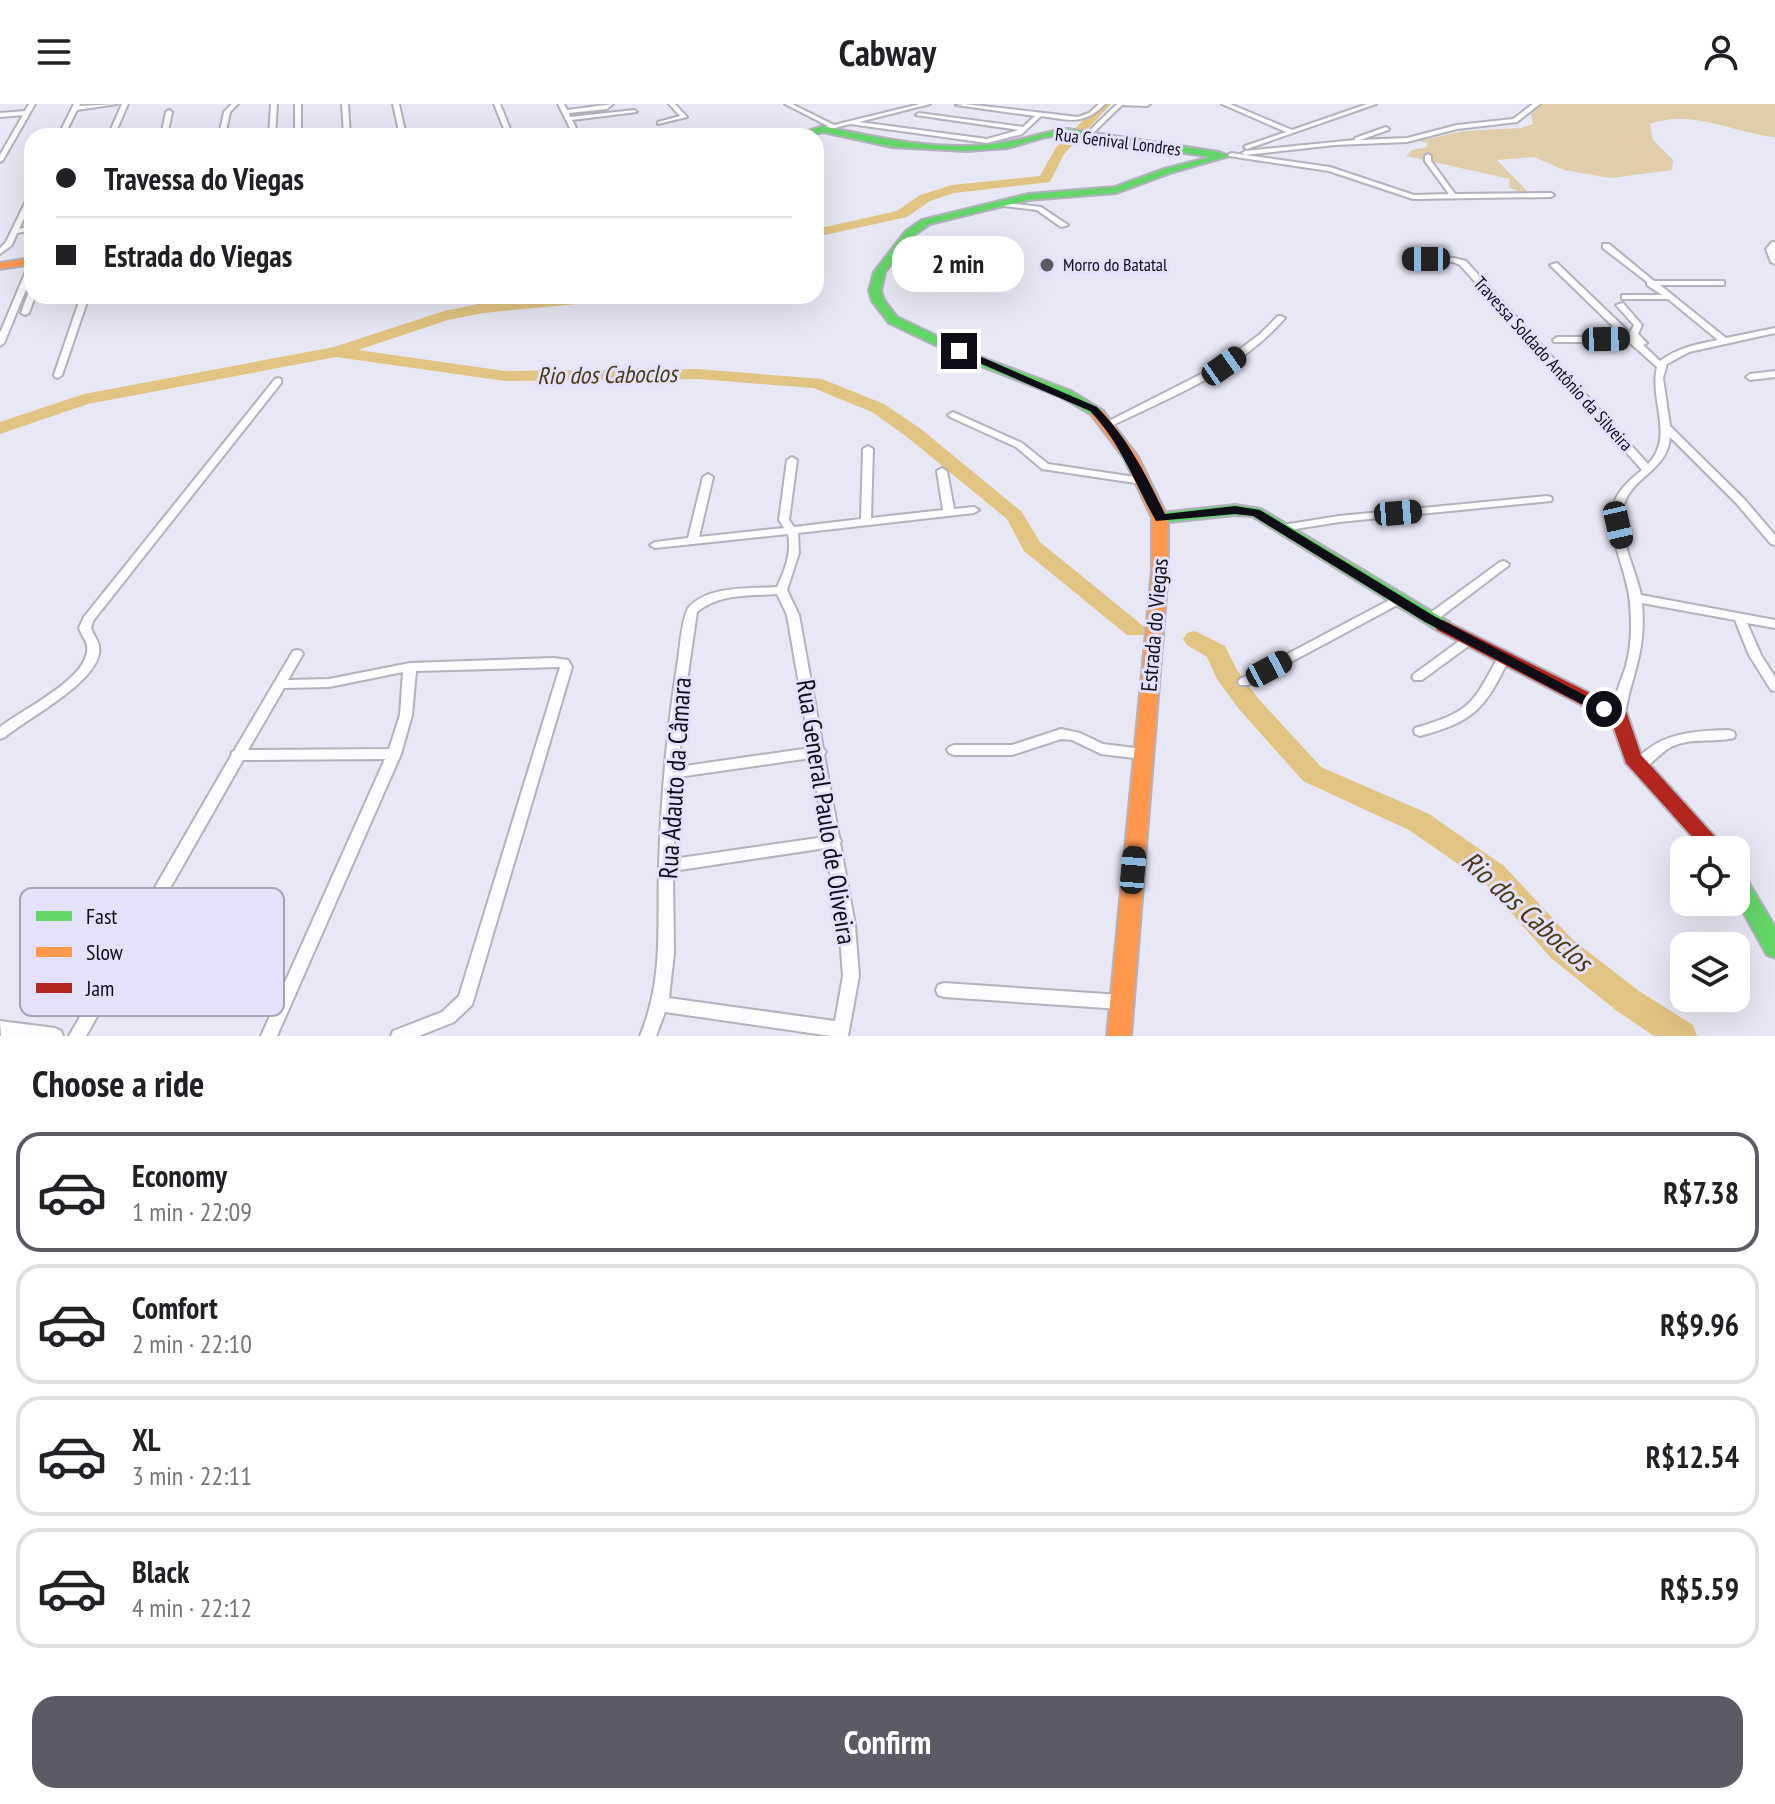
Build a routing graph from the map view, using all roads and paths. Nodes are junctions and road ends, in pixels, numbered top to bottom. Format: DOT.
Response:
graph roads {
  1 [pos="5,104"];
  2 [pos="32,104"];
  3 [pos="114,104"];
  4 [pos="125,104"];
  5 [pos="235,104"];
  6 [pos="274,104"];
  7 [pos="298,104"];
  8 [pos="345,104"];
  9 [pos="396,104"];
  10 [pos="497,104"];
  11 [pos="610,104"];
  12 [pos="672,104"];
  13 [pos="788,104"];
  14 [pos="927,104"];
  15 [pos="1102,104"];
  16 [pos="1121,104"];
  17 [pos="1147,104"];
  18 [pos="1225,104"];
  19 [pos="1373,104"];
  20 [pos="1537,104"];
  21 [pos="959,105"];
  22 [pos="972,105"];
  23 [pos="76,106"];
  24 [pos="562,108"];
  25 [pos="169,112"];
  26 [pos="634,112"];
  27 [pos="27,113"];
  28 [pos="0,114"];
  29 [pos="919,115"];
  30 [pos="1039,115"];
  31 [pos="568,119"];
  32 [pos="660,123"];
  33 [pos="851,123"];
  34 [pos="65,128"];
  35 [pos="114,128"];
  36 [pos="166,128"];
  37 [pos="223,128"];
  38 [pos="272,128"];
  39 [pos="298,128"];
  40 [pos="346,128"];
  41 [pos="401,128"];
  42 [pos="507,128"];
  43 [pos="573,128"];
  44 [pos="829,128"];
  45 [pos="824,129"];
  46 [pos="1024,129"];
  47 [pos="1386,129"];
  48 [pos="1293,132"];
  49 [pos="1087,135"];
  50 [pos="1335,143"];
  51 [pos="1228,155"];
  52 [pos="1428,156"];
  53 [pos="0,160"];
  54 [pos="1551,195"];
  55 [pos="1453,196"];
  56 [pos="998,204"];
  57 [pos="24,211"];
  58 [pos="1064,225"];
  59 [pos="24,230"];
  60 [pos="14,232"];
  61 [pos="1775,244"];
  62 [pos="1606,246"];
  63 [pos="0,252"];
  64 [pos="1409,259"];
  65 [pos="1775,262"];
  66 [pos="24,264"];
  67 [pos="1554,265"];
  68 [pos="0,266"];
  69 [pos="24,283"];
  70 [pos="1650,283"];
  71 [pos="1721,283"];
  72 [pos="1668,297"];
  73 [pos="28,304"];
  74 [pos="82,304"];
  75 [pos="25,313"];
  76 [pos="1281,318"];
  77 [pos="1775,330"];
  78 [pos="1630,339"];
  79 [pos="1557,340"];
  80 [pos="1725,341"];
  81 [pos="0,343"];
  82 [pos="1662,364"];
  83 [pos="1775,374"];
  84 [pos="58,375"];
  85 [pos="1750,377"];
  86 [pos="278,381"];
  87 [pos="953,415"];
  88 [pos="1108,424"];
  89 [pos="1667,428"];
  90 [pos="868,449"];
  91 [pos="792,460"];
  92 [pos="1648,470"];
  93 [pos="942,471"];
  94 [pos="708,477"];
  95 [pos="1142,481"];
  96 [pos="1547,499"];
  97 [pos="974,510"];
  98 [pos="949,513"];
  99 [pos="1160,518"];
  100 [pos="866,521"];
  101 [pos="1283,528"];
  102 [pos="792,531"];
  103 [pos="693,540"];
  104 [pos="1775,542"];
  105 [pos="655,545"];
  106 [pos="1504,564"];
  107 [pos="781,590"];
  108 [pos="1635,598"];
  109 [pos="1397,600"];
  110 [pos="1739,617"];
  111 [pos="1430,619"];
  112 [pos="1775,624"];
  113 [pos="1470,639"];
  114 [pos="297,654"];
  115 [pos="1504,657"];
  116 [pos="410,667"];
  117 [pos="1418,677"];
  118 [pos="1244,682"];
  119 [pos="280,684"];
  120 [pos="1775,687"];
  121 [pos="1619,716"];
  122 [pos="1420,731"];
  123 [pos="0,734"];
  124 [pos="1729,735"];
  125 [pos="954,750"];
  126 [pos="819,752"];
  127 [pos="394,754"];
  128 [pos="1143,754"];
  129 [pos="237,755"];
  130 [pos="1639,765"];
  131 [pos="673,773"];
  132 [pos="1704,836"];
  133 [pos="834,841"];
  134 [pos="666,866"];
  135 [pos="161,888"];
  136 [pos="1750,904"];
  137 [pos="1775,948"];
  138 [pos="944,990"];
  139 [pos="284,1002"];
  140 [pos="1121,1002"];
  141 [pos="662,1004"];
  142 [pos="88,1016"];
  143 [pos="278,1016"];
  144 [pos="1,1028"];
  145 [pos="841,1033"];
  146 [pos="55,1036"];
  147 [pos="77,1036"];
  148 [pos="269,1036"];
  149 [pos="399,1036"];
  150 [pos="648,1036"];
  151 [pos="1119,1036"];
  1 -- 28 [label="street"];
  2 -- 27 [label="street"];
  3 -- 23 [label="street"];
  4 -- 35 [label="street"];
  5 -- 37 [label="street"];
  6 -- 38 [label="street"];
  7 -- 39 [label="street"];
  8 -- 40 [label="street"];
  9 -- 41 [label="street"];
  10 -- 42 [label="street"];
  11 -- 24 [label="street"];
  12 -- 32 [label="street"];
  13 -- 44 [label="street"];
  14 -- 33 [label="street"];
  15 -- 30 [label="street"];
  16 -- 17 [label="street"];
  16 -- 49 [label="street"];
  18 -- 48 [label="street"];
  19 -- 48 [label="street, Estrada do Viegas"];
  20 -- 50 [label="street, Estrada do Viegas"];
  21 -- 22 [label="street"];
  22 -- 30 [label="street"];
  23 -- 34 [label="street"];
  24 -- 31 [label="street"];
  25 -- 36 [label="street"];
  26 -- 31 [label="street"];
  27 -- 28 [label="street"];
  27 -- 53 [label="street"];
  29 -- 46 [label="street"];
  30 -- 46 [label="street"];
  31 -- 43 [label="street"];
  33 -- 44 [label="street"];
  33 -- 46 [label="street"];
  44 -- 45 [label="street"];
  44 -- 49 [label="street, Rua Genival Londres"];
  47 -- 50 [label="street"];
  48 -- 51 [label="street, Estrada do Viegas"];
  49 -- 51 [label="street, Rua Genival Londres"];
  50 -- 51 [label="street, Estrada do Viegas"];
  51 -- 55 [label="street"];
  51 -- 56 [label="street, Estrada do Viegas"];
  52 -- 55 [label="street"];
  54 -- 55 [label="street"];
  56 -- 58 [label="street"];
  56 -- 88 [label="street, Estrada do Viegas"];
  57 -- 60 [label="street"];
  59 -- 60 [label="street"];
  60 -- 63 [label="street"];
  61 -- 65 [label="street"];
  62 -- 70 [label="street"];
  64 -- 92 [label="street, Travessa Soldado Antônio da Silveira"];
  66 -- 68 [label="street"];
  67 -- 78 [label="street"];
  69 -- 81 [label="street"];
  70 -- 71 [label="street"];
  70 -- 72 [label="street"];
  72 -- 80 [label="street"];
  72 -- 82 [label="street"];
  73 -- 75 [label="street"];
  74 -- 84 [label="street"];
  76 -- 88 [label="street"];
  77 -- 80 [label="street"];
  78 -- 79 [label="street"];
  78 -- 82 [label="street"];
  80 -- 82 [label="street"];
  82 -- 89 [label="street"];
  83 -- 85 [label="street"];
  86 -- 123 [label="street"];
  87 -- 95 [label="street"];
  88 -- 95 [label="street, Estrada do Viegas"];
  89 -- 92 [label="street"];
  89 -- 104 [label="street"];
  90 -- 100 [label="street"];
  91 -- 102 [label="street"];
  92 -- 108 [label="street"];
  93 -- 98 [label="street"];
  94 -- 103 [label="street"];
  95 -- 99 [label="street, Estrada do Viegas"];
  96 -- 101 [label="street"];
  97 -- 98 [label="street"];
  98 -- 100 [label="street"];
  99 -- 101 [label="street"];
  99 -- 128 [label="street, Estrada do Viegas"];
  100 -- 102 [label="street"];
  101 -- 109 [label="street"];
  102 -- 103 [label="street"];
  102 -- 107 [label="street"];
  103 -- 105 [label="street"];
  106 -- 111 [label="street"];
  107 -- 126 [label="street, Rua General Paulo de Oliveira"];
  107 -- 131 [label="street, Rua Adauto da Câmara"];
  108 -- 110 [label="street"];
  108 -- 121 [label="street"];
  109 -- 111 [label="street"];
  109 -- 118 [label="street"];
  110 -- 112 [label="street"];
  110 -- 120 [label="street"];
  111 -- 113 [label="street"];
  113 -- 115 [label="street"];
  113 -- 117 [label="street"];
  114 -- 119 [label="street"];
  115 -- 121 [label="street"];
  115 -- 122 [label="street"];
  116 -- 119 [label="street"];
  116 -- 127 [label="street"];
  116 -- 149 [label="street"];
  119 -- 129 [label="street"];
  121 -- 130 [label="street"];
  124 -- 130 [label="street"];
  125 -- 128 [label="street"];
  126 -- 131 [label="street"];
  126 -- 133 [label="street, Rua General Paulo de Oliveira"];
  127 -- 129 [label="street"];
  127 -- 139 [label="street"];
  128 -- 140 [label="street, Estrada do Viegas"];
  129 -- 135 [label="street"];
  130 -- 132 [label="street"];
  131 -- 134 [label="street, Rua Adauto da Câmara"];
  133 -- 134 [label="street"];
  133 -- 145 [label="street, Rua General Paulo de Oliveira"];
  134 -- 141 [label="street, Rua Adauto da Câmara"];
  136 -- 137 [label="street"];
  138 -- 140 [label="street"];
  140 -- 151 [label="street, Estrada do Viegas"];
  141 -- 145 [label="street"];
  141 -- 150 [label="street, Rua Adauto da Câmara"];
  142 -- 147 [label="street"];
  143 -- 148 [label="street"];
  144 -- 146 [label="street"];
}
